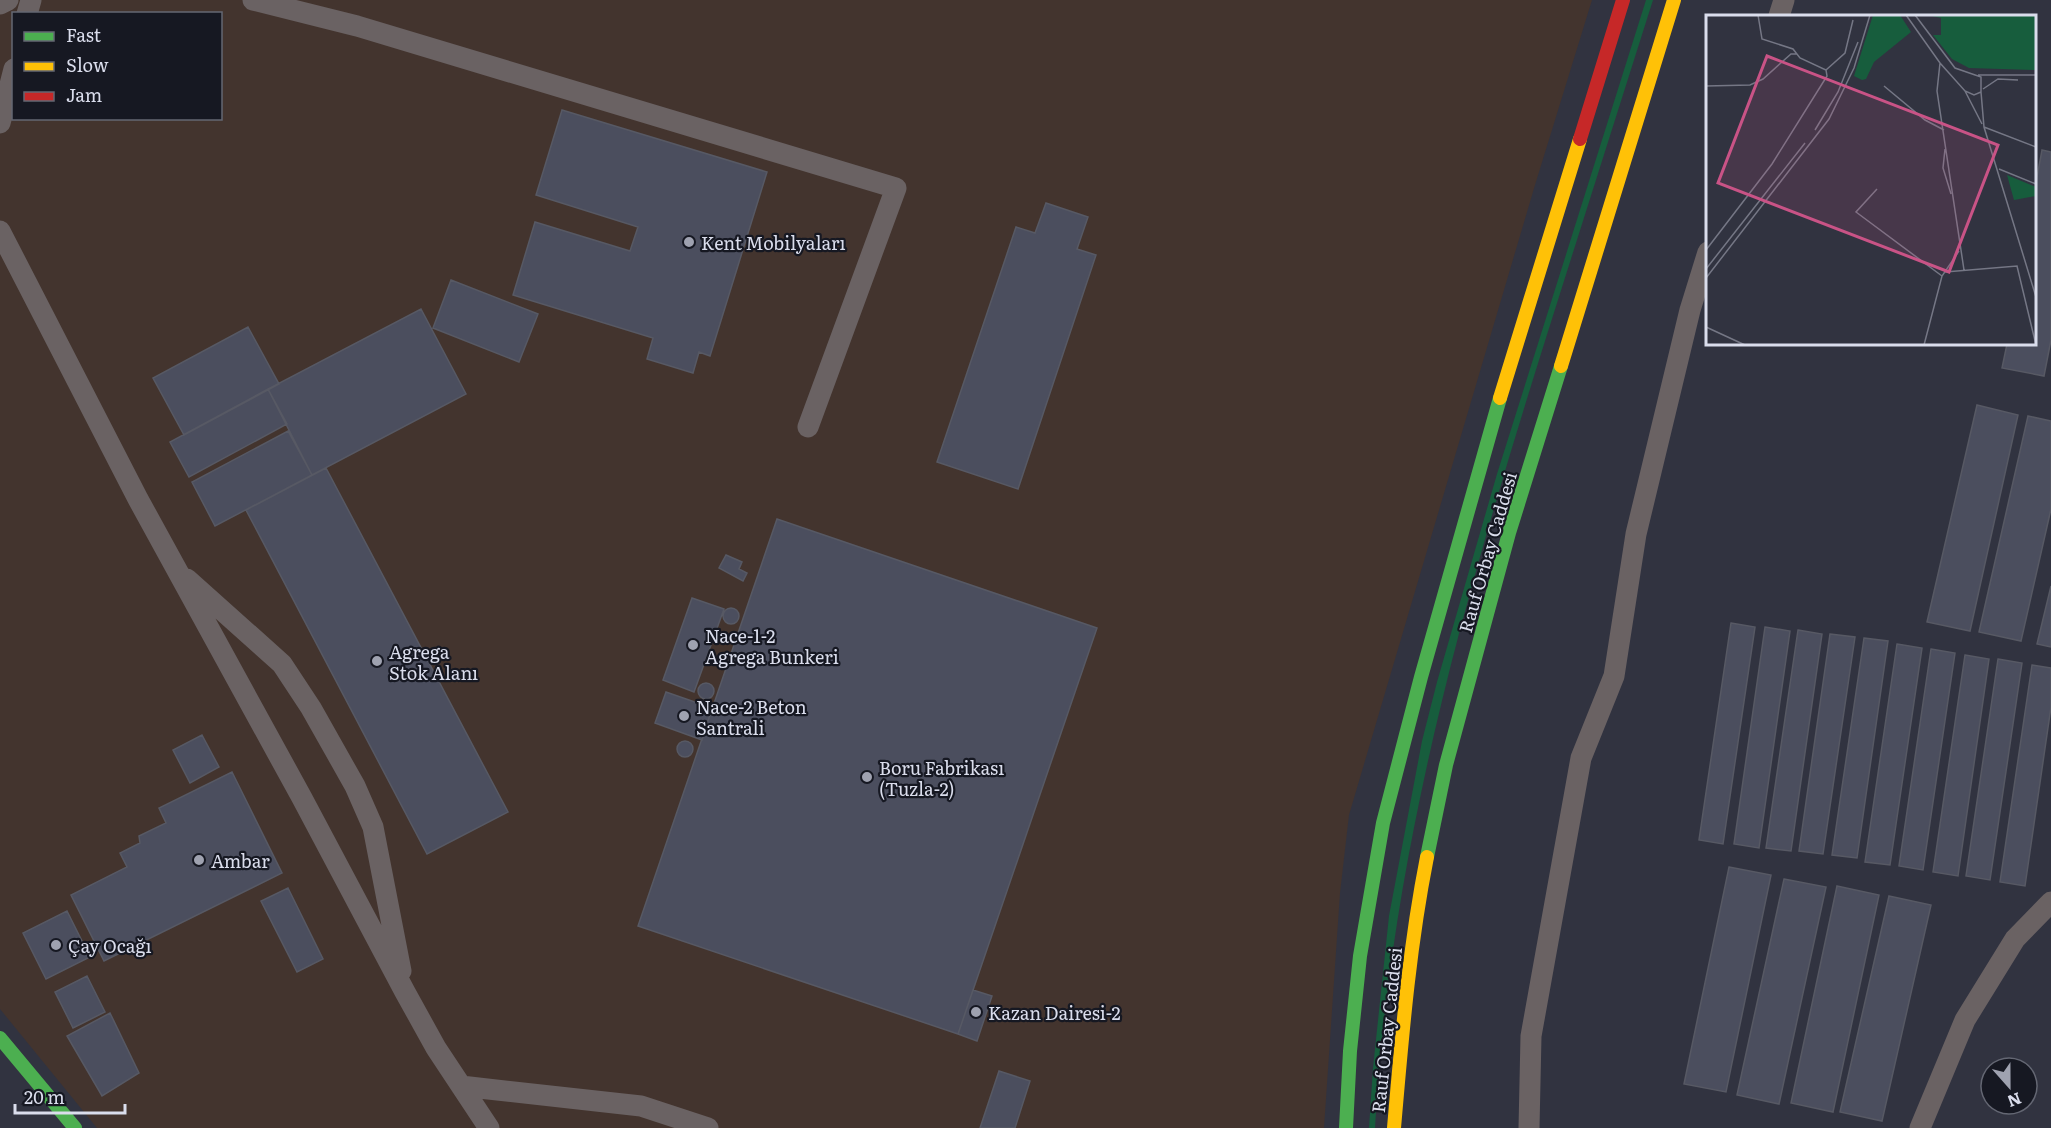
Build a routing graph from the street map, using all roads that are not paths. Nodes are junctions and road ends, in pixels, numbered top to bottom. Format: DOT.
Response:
graph roads {
  1 [pos="8,0"];
  2 [pos="253,0"];
  3 [pos="1623,0"];
  4 [pos="1674,0"];
  5 [pos="1784,0"];
  6 [pos="0,4"];
  7 [pos="1779,15"];
  8 [pos="12,77"];
  9 [pos="0,123"];
  10 [pos="0,231"];
  11 [pos="1706,255"];
  12 [pos="808,427"];
  13 [pos="176,568"];
  14 [pos="2051,902"];
  15 [pos="405,992"];
  16 [pos="0,1038"];
  17 [pos="461,1086"];
  18 [pos="75,1128"];
  19 [pos="489,1128"];
  20 [pos="708,1128"];
  21 [pos="1346,1128"];
  22 [pos="1394,1128"];
  23 [pos="1529,1128"];
  24 [pos="1920,1128"];
  1 -- 6 [label="lane"];
  2 -- 12 [label="lane"];
  3 -- 21 [label="main road, Rauf Orbay Caddesi"];
  4 -- 22 [label="main road, Rauf Orbay Caddesi"];
  5 -- 7 [label="lane"];
  8 -- 9 [label="lane"];
  10 -- 13 [label="lane"];
  11 -- 23 [label="lane"];
  13 -- 15 [label="lane"];
  13 -- 15 [label="lane"];
  14 -- 24 [label="lane"];
  15 -- 17 [label="lane"];
  16 -- 18 [label="main road"];
  17 -- 19 [label="lane"];
  17 -- 20 [label="lane"];
}
